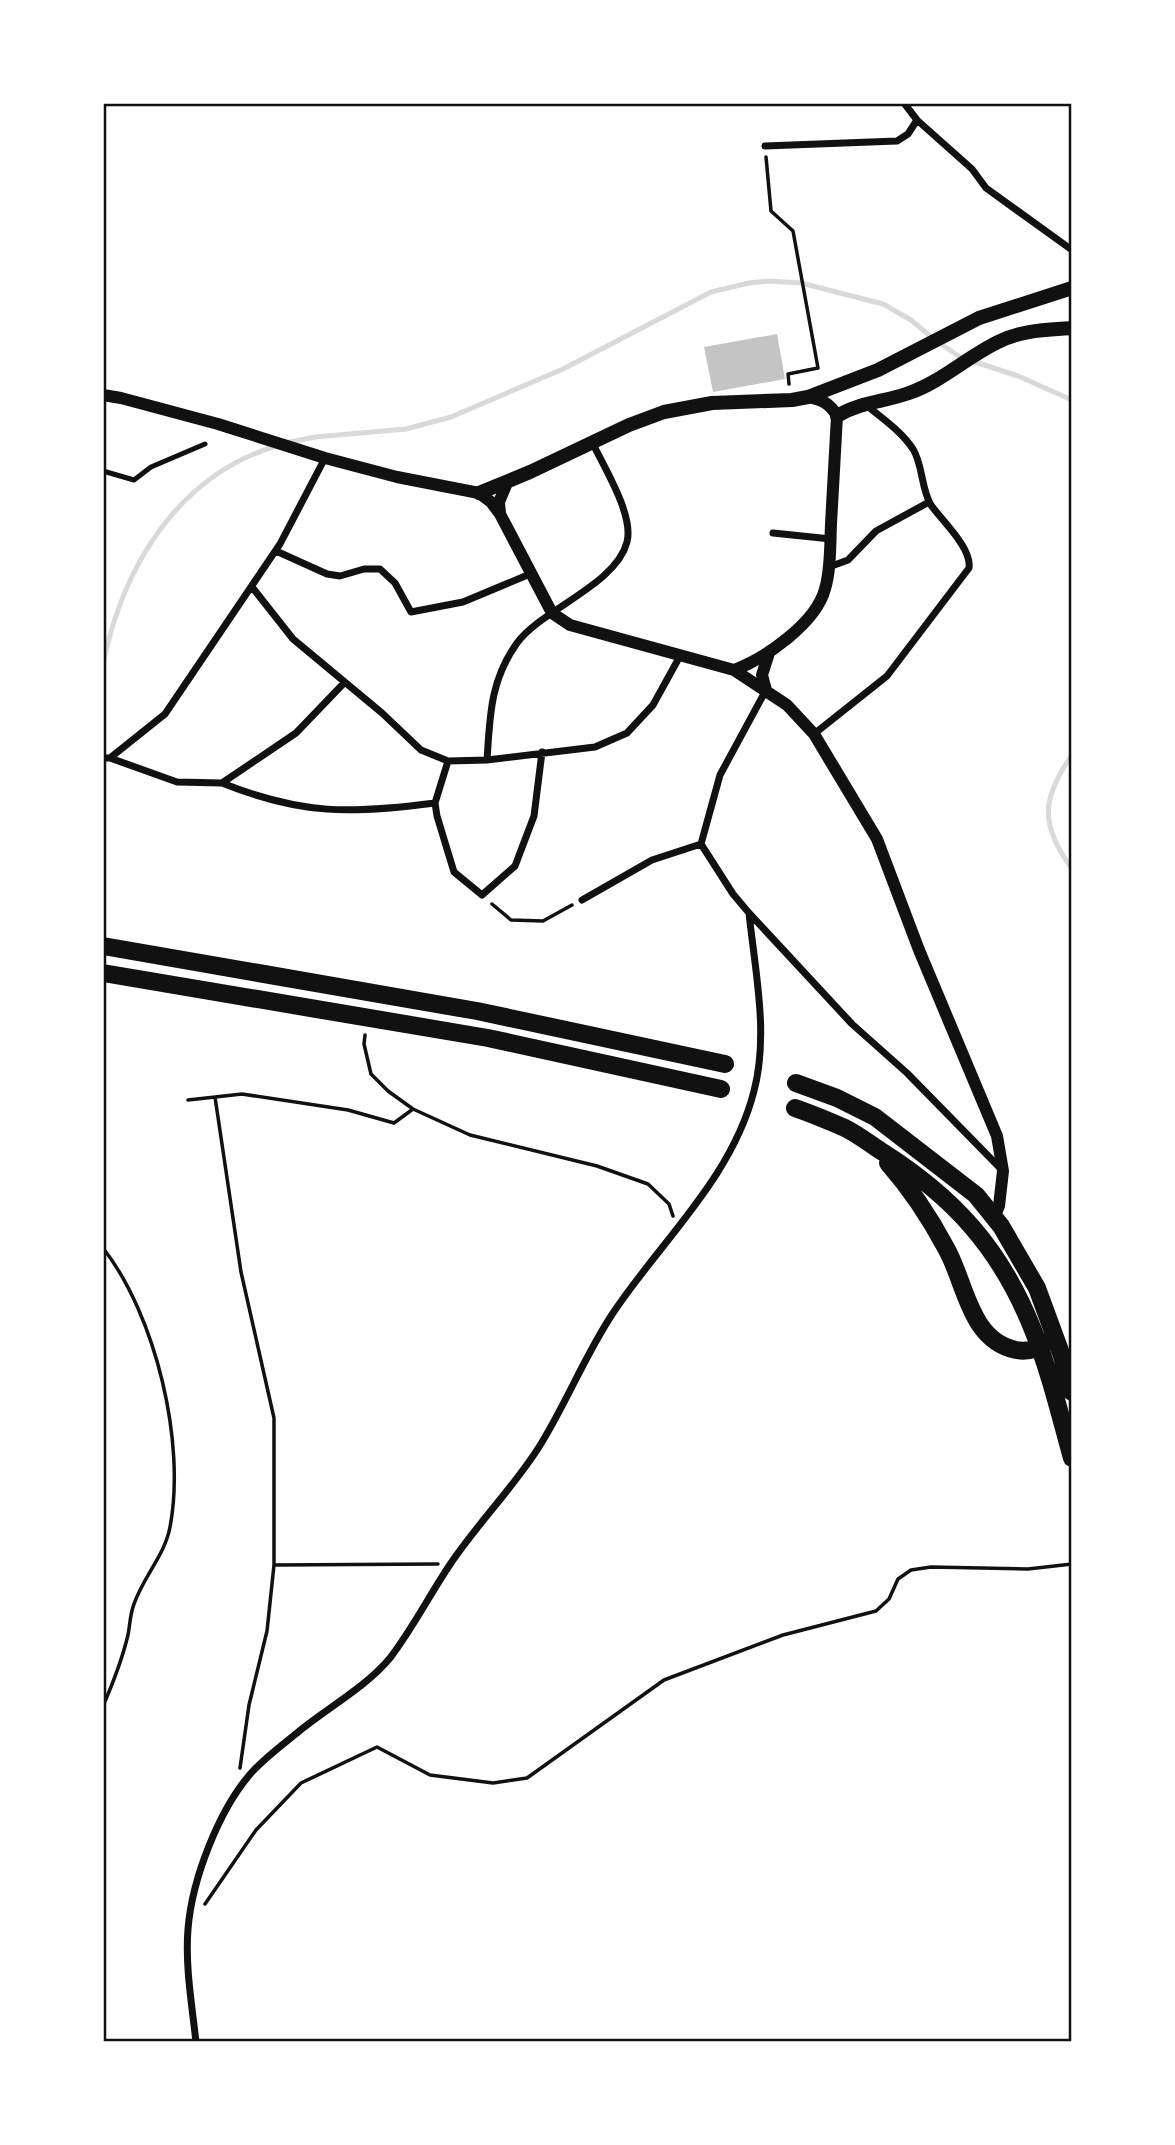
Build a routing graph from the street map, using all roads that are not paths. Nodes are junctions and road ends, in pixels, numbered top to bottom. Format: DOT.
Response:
graph roads {
  1 [pos="904,103"];
  2 [pos="917,120"];
  3 [pos="765,146"];
  4 [pos="1072,250"];
  5 [pos="1072,288"];
  6 [pos="1072,328"];
  7 [pos="103,395"];
  8 [pos="808,397"];
  9 [pos="864,404"];
  10 [pos="837,416"];
  11 [pos="592,442"];
  12 [pos="205,444"];
  13 [pos="325,458"];
  14 [pos="103,471"];
  15 [pos="507,482"];
  16 [pos="479,493"];
  17 [pos="929,502"];
  18 [pos="500,514"];
  19 [pos="773,533"];
  20 [pos="831,539"];
  21 [pos="276,551"];
  22 [pos="829,568"];
  23 [pos="530,574"];
  24 [pos="252,587"];
  25 [pos="552,613"];
  26 [pos="769,652"];
  27 [pos="680,656"];
  28 [pos="734,670"];
  29 [pos="344,683"];
  30 [pos="766,690"];
  31 [pos="814,734"];
  32 [pos="542,752"];
  33 [pos="106,758"];
  34 [pos="448,761"];
  35 [pos="487,761"];
  36 [pos="222,783"];
  37 [pos="435,803"];
  38 [pos="701,844"];
  39 [pos="582,900"];
  40 [pos="749,913"];
  41 [pos="103,946"];
  42 [pos="103,973"];
  43 [pos="725,1064"];
  44 [pos="796,1083"];
  45 [pos="722,1089"];
  46 [pos="795,1108"];
  47 [pos="872,1145"];
  48 [pos="1003,1171"];
  49 [pos="994,1218"];
  50 [pos="983,1240"];
  51 [pos="1055,1336"];
  52 [pos="1040,1347"];
  53 [pos="1072,1392"];
  54 [pos="1072,1458"];
  55 [pos="196,2042"];
  1 -- 2 [label="street"];
  2 -- 3 [label="street"];
  2 -- 4 [label="street"];
  5 -- 8 [label="main road"];
  6 -- 9 [label="main road"];
  7 -- 13 [label="street"];
  8 -- 10 [label="street"];
  8 -- 11 [label="main road"];
  9 -- 10 [label="main road"];
  9 -- 17 [label="street"];
  10 -- 20 [label="street"];
  11 -- 15 [label="main road"];
  11 -- 25 [label="street"];
  12 -- 14 [label="lane"];
  13 -- 16 [label="street"];
  13 -- 21 [label="street"];
  15 -- 16 [label="main road"];
  15 -- 18 [label="street"];
  16 -- 18 [label="street"];
  17 -- 22 [label="street"];
  17 -- 31 [label="street"];
  18 -- 23 [label="street"];
  19 -- 20 [label="street"];
  20 -- 22 [label="street"];
  21 -- 23 [label="street"];
  21 -- 24 [label="street"];
  22 -- 26 [label="street"];
  23 -- 25 [label="street"];
  24 -- 29 [label="street"];
  24 -- 33 [label="street"];
  25 -- 27 [label="street"];
  25 -- 35 [label="street"];
  26 -- 28 [label="street"];
  26 -- 30 [label="street"];
  27 -- 28 [label="street"];
  27 -- 32 [label="street"];
  28 -- 30 [label="street"];
  29 -- 34 [label="street"];
  29 -- 36 [label="street"];
  30 -- 31 [label="street"];
  30 -- 38 [label="street"];
  31 -- 48 [label="street"];
  32 -- 35 [label="street"];
  32 -- 37 [label="street"];
  33 -- 36 [label="street"];
  34 -- 35 [label="street"];
  34 -- 37 [label="street"];
  36 -- 37 [label="street"];
  38 -- 39 [label="street"];
  38 -- 40 [label="street"];
  40 -- 48 [label="street"];
  40 -- 55 [label="street"];
  41 -- 43 [label="main road"];
  42 -- 45 [label="main road"];
  44 -- 49 [label="main road"];
  46 -- 47 [label="main road"];
  47 -- 50 [label="main road"];
  47 -- 52 [label="main road"];
  48 -- 49 [label="street"];
  49 -- 50 [label="main road"];
  49 -- 51 [label="main road"];
  50 -- 52 [label="main road"];
  51 -- 52 [label="main road"];
  51 -- 53 [label="main road"];
  52 -- 54 [label="main road"];
}
